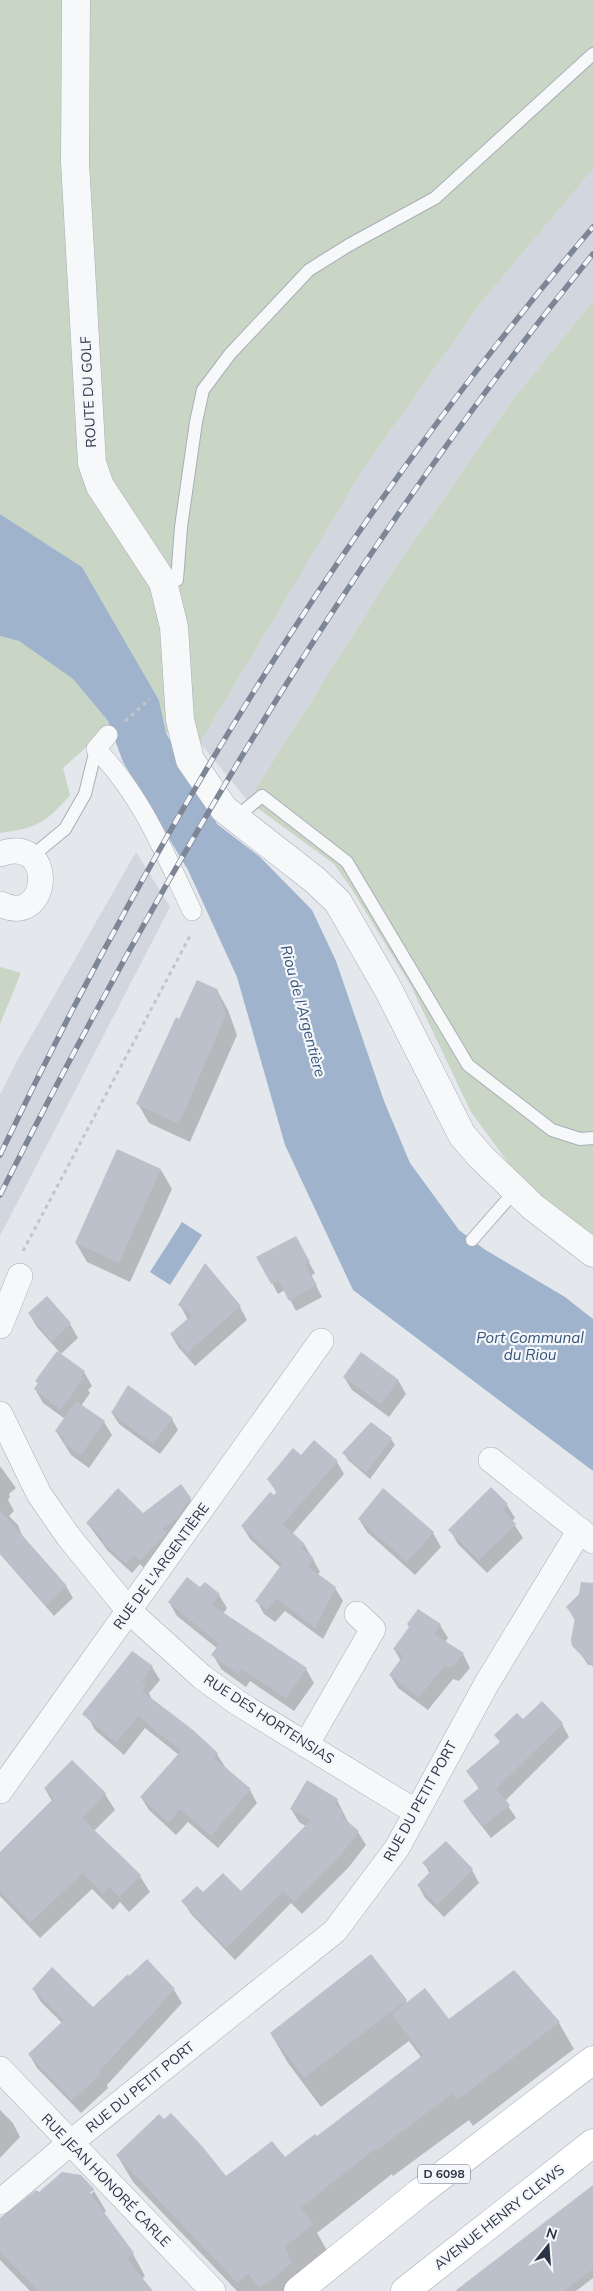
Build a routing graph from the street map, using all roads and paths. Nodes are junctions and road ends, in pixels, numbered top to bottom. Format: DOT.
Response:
graph roads {
  1 [pos="76,0"];
  2 [pos="593,54"];
  3 [pos="176,580"];
  4 [pos="152,697"];
  5 [pos="108,735"];
  6 [pos="96,749"];
  7 [pos="238,820"];
  8 [pos="0,854"];
  9 [pos="31,857"];
  10 [pos="0,904"];
  11 [pos="192,910"];
  12 [pos="593,1138"];
  13 [pos="510,1186"];
  14 [pos="472,1240"];
  15 [pos="593,1253"];
  16 [pos="20,1276"];
  17 [pos="0,1326"];
  18 [pos="321,1341"];
  19 [pos="0,1414"];
  20 [pos="491,1460"];
  21 [pos="587,1536"];
  22 [pos="129,1611"];
  23 [pos="357,1614"];
  24 [pos="306,1745"];
  25 [pos="0,1791"];
  26 [pos="416,1812"];
  27 [pos="593,2060"];
  28 [pos="0,2069"];
  29 [pos="70,2143"];
  30 [pos="593,2143"];
  31 [pos="0,2202"];
  32 [pos="213,2291"];
  33 [pos="298,2291"];
  34 [pos="405,2291"];
  1 -- 7 [label="street, ROUTE DU GOLF"];
  2 -- 3 [label="lane"];
  4 -- 5 [label="path"];
  5 -- 6 [label="street"];
  6 -- 9 [label="lane"];
  6 -- 11 [label="street"];
  7 -- 12 [label="lane"];
  7 -- 13 [label="street"];
  8 -- 9 [label="street"];
  9 -- 10 [label="street"];
  11 -- 16 [label="path"];
  13 -- 14 [label="lane"];
  13 -- 15 [label="street"];
  16 -- 17 [label="street"];
  18 -- 22 [label="street, RUE DE L'ARGENTIÈRE"];
  19 -- 22 [label="street, RUE DES HORTENSIAS"];
  20 -- 21 [label="street"];
  21 -- 26 [label="street, RUE DU PETIT PORT"];
  22 -- 24 [label="street, RUE DES HORTENSIAS"];
  22 -- 25 [label="street, RUE DE L'ARGENTIÈRE"];
  23 -- 24 [label="street"];
  24 -- 26 [label="street, RUE DES HORTENSIAS"];
  26 -- 29 [label="street, RUE DU PETIT PORT"];
  27 -- 33 [label="main road, D 6098"];
  28 -- 29 [label="street, RUE JEAN HONORÉ CARLE"];
  29 -- 31 [label="street, RUE DU PETIT PORT"];
  29 -- 32 [label="street, RUE JEAN HONORÉ CARLE"];
  30 -- 34 [label="main road, AVENUE HENRY CLEWS"];
}
